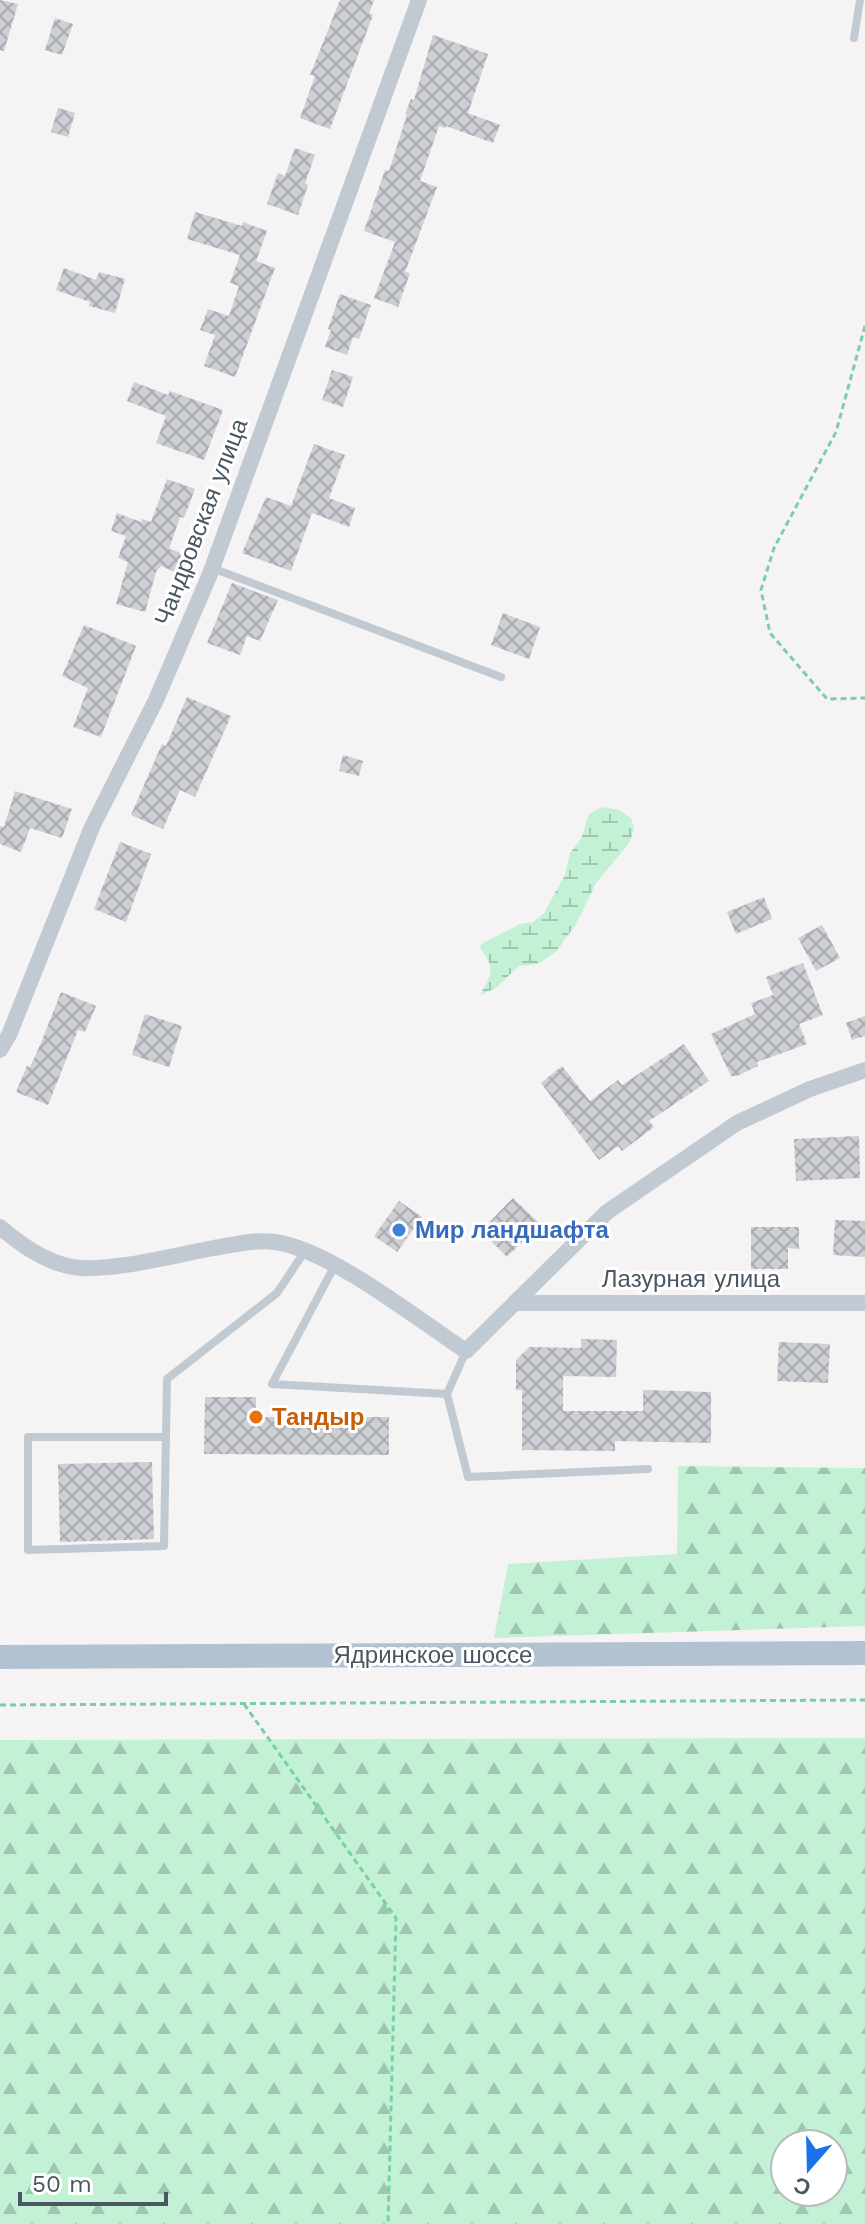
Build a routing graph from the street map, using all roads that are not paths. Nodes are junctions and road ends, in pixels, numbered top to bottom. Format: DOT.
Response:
graph roads {
  1 [pos="419,0"];
  2 [pos="860,0"];
  3 [pos="854,38"];
  4 [pos="212,568"];
  5 [pos="501,677"];
  6 [pos="0,1050"];
  7 [pos="865,1070"];
  8 [pos="0,1227"];
  9 [pos="305,1251"];
  10 [pos="335,1264"];
  11 [pos="516,1303"];
  12 [pos="865,1303"];
  13 [pos="466,1351"];
  14 [pos="447,1394"];
  15 [pos="164,1437"];
  16 [pos="648,1469"];
  17 [pos="865,1653"];
  18 [pos="0,1657"];
  1 -- 4 [label="street, Чандровская улица"];
  2 -- 3 [label="lane"];
  4 -- 5 [label="lane"];
  4 -- 6 [label="street, Чандровская улица"];
  7 -- 11 [label="street"];
  8 -- 9 [label="street"];
  9 -- 10 [label="street"];
  9 -- 15 [label="lane"];
  10 -- 13 [label="street"];
  10 -- 14 [label="lane"];
  11 -- 12 [label="street, Лазурная улица"];
  11 -- 13 [label="street"];
  13 -- 14 [label="lane"];
  14 -- 16 [label="lane"];
  15 -- 15 [label="lane"];
  17 -- 18 [label="main road, Ядринское шоссе"];
}
